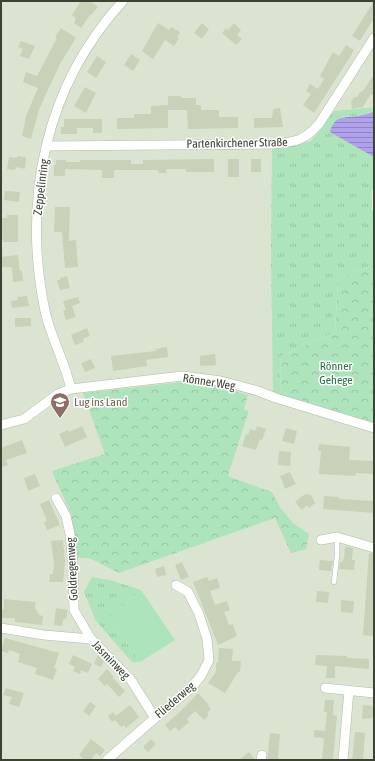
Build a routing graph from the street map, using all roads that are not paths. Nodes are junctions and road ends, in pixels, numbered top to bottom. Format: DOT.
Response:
graph roads {
  1 [pos="123,1"];
  2 [pos="374,38"];
  3 [pos="46,146"];
  4 [pos="71,389"];
  5 [pos="1,425"];
  6 [pos="374,428"];
  7 [pos="56,498"];
  8 [pos="337,537"];
  9 [pos="321,540"];
  10 [pos="374,548"];
  11 [pos="334,582"];
  12 [pos="176,585"];
  13 [pos="1,628"];
  14 [pos="91,639"];
  15 [pos="325,688"];
  16 [pos="349,690"];
  17 [pos="374,693"];
  18 [pos="155,718"];
  19 [pos="107,760"];
  20 [pos="343,760"];
  1 -- 3 [label="street, Zeppelinring"];
  2 -- 3 [label="street, Partenkirchener Straße"];
  3 -- 4 [label="street, Zeppelinring"];
  4 -- 5 [label="street, Rönner Weg"];
  4 -- 6 [label="street, Rönner Weg"];
  7 -- 14 [label="street, Goldregenweg"];
  8 -- 9 [label="street"];
  8 -- 10 [label="street"];
  8 -- 11 [label="lane"];
  12 -- 18 [label="street, Fliederweg"];
  13 -- 14 [label="street, Jasminweg"];
  14 -- 18 [label="street, Jasminweg"];
  15 -- 16 [label="street"];
  16 -- 17 [label="street"];
  16 -- 20 [label="street"];
  18 -- 19 [label="street, Fliederweg"];
}
